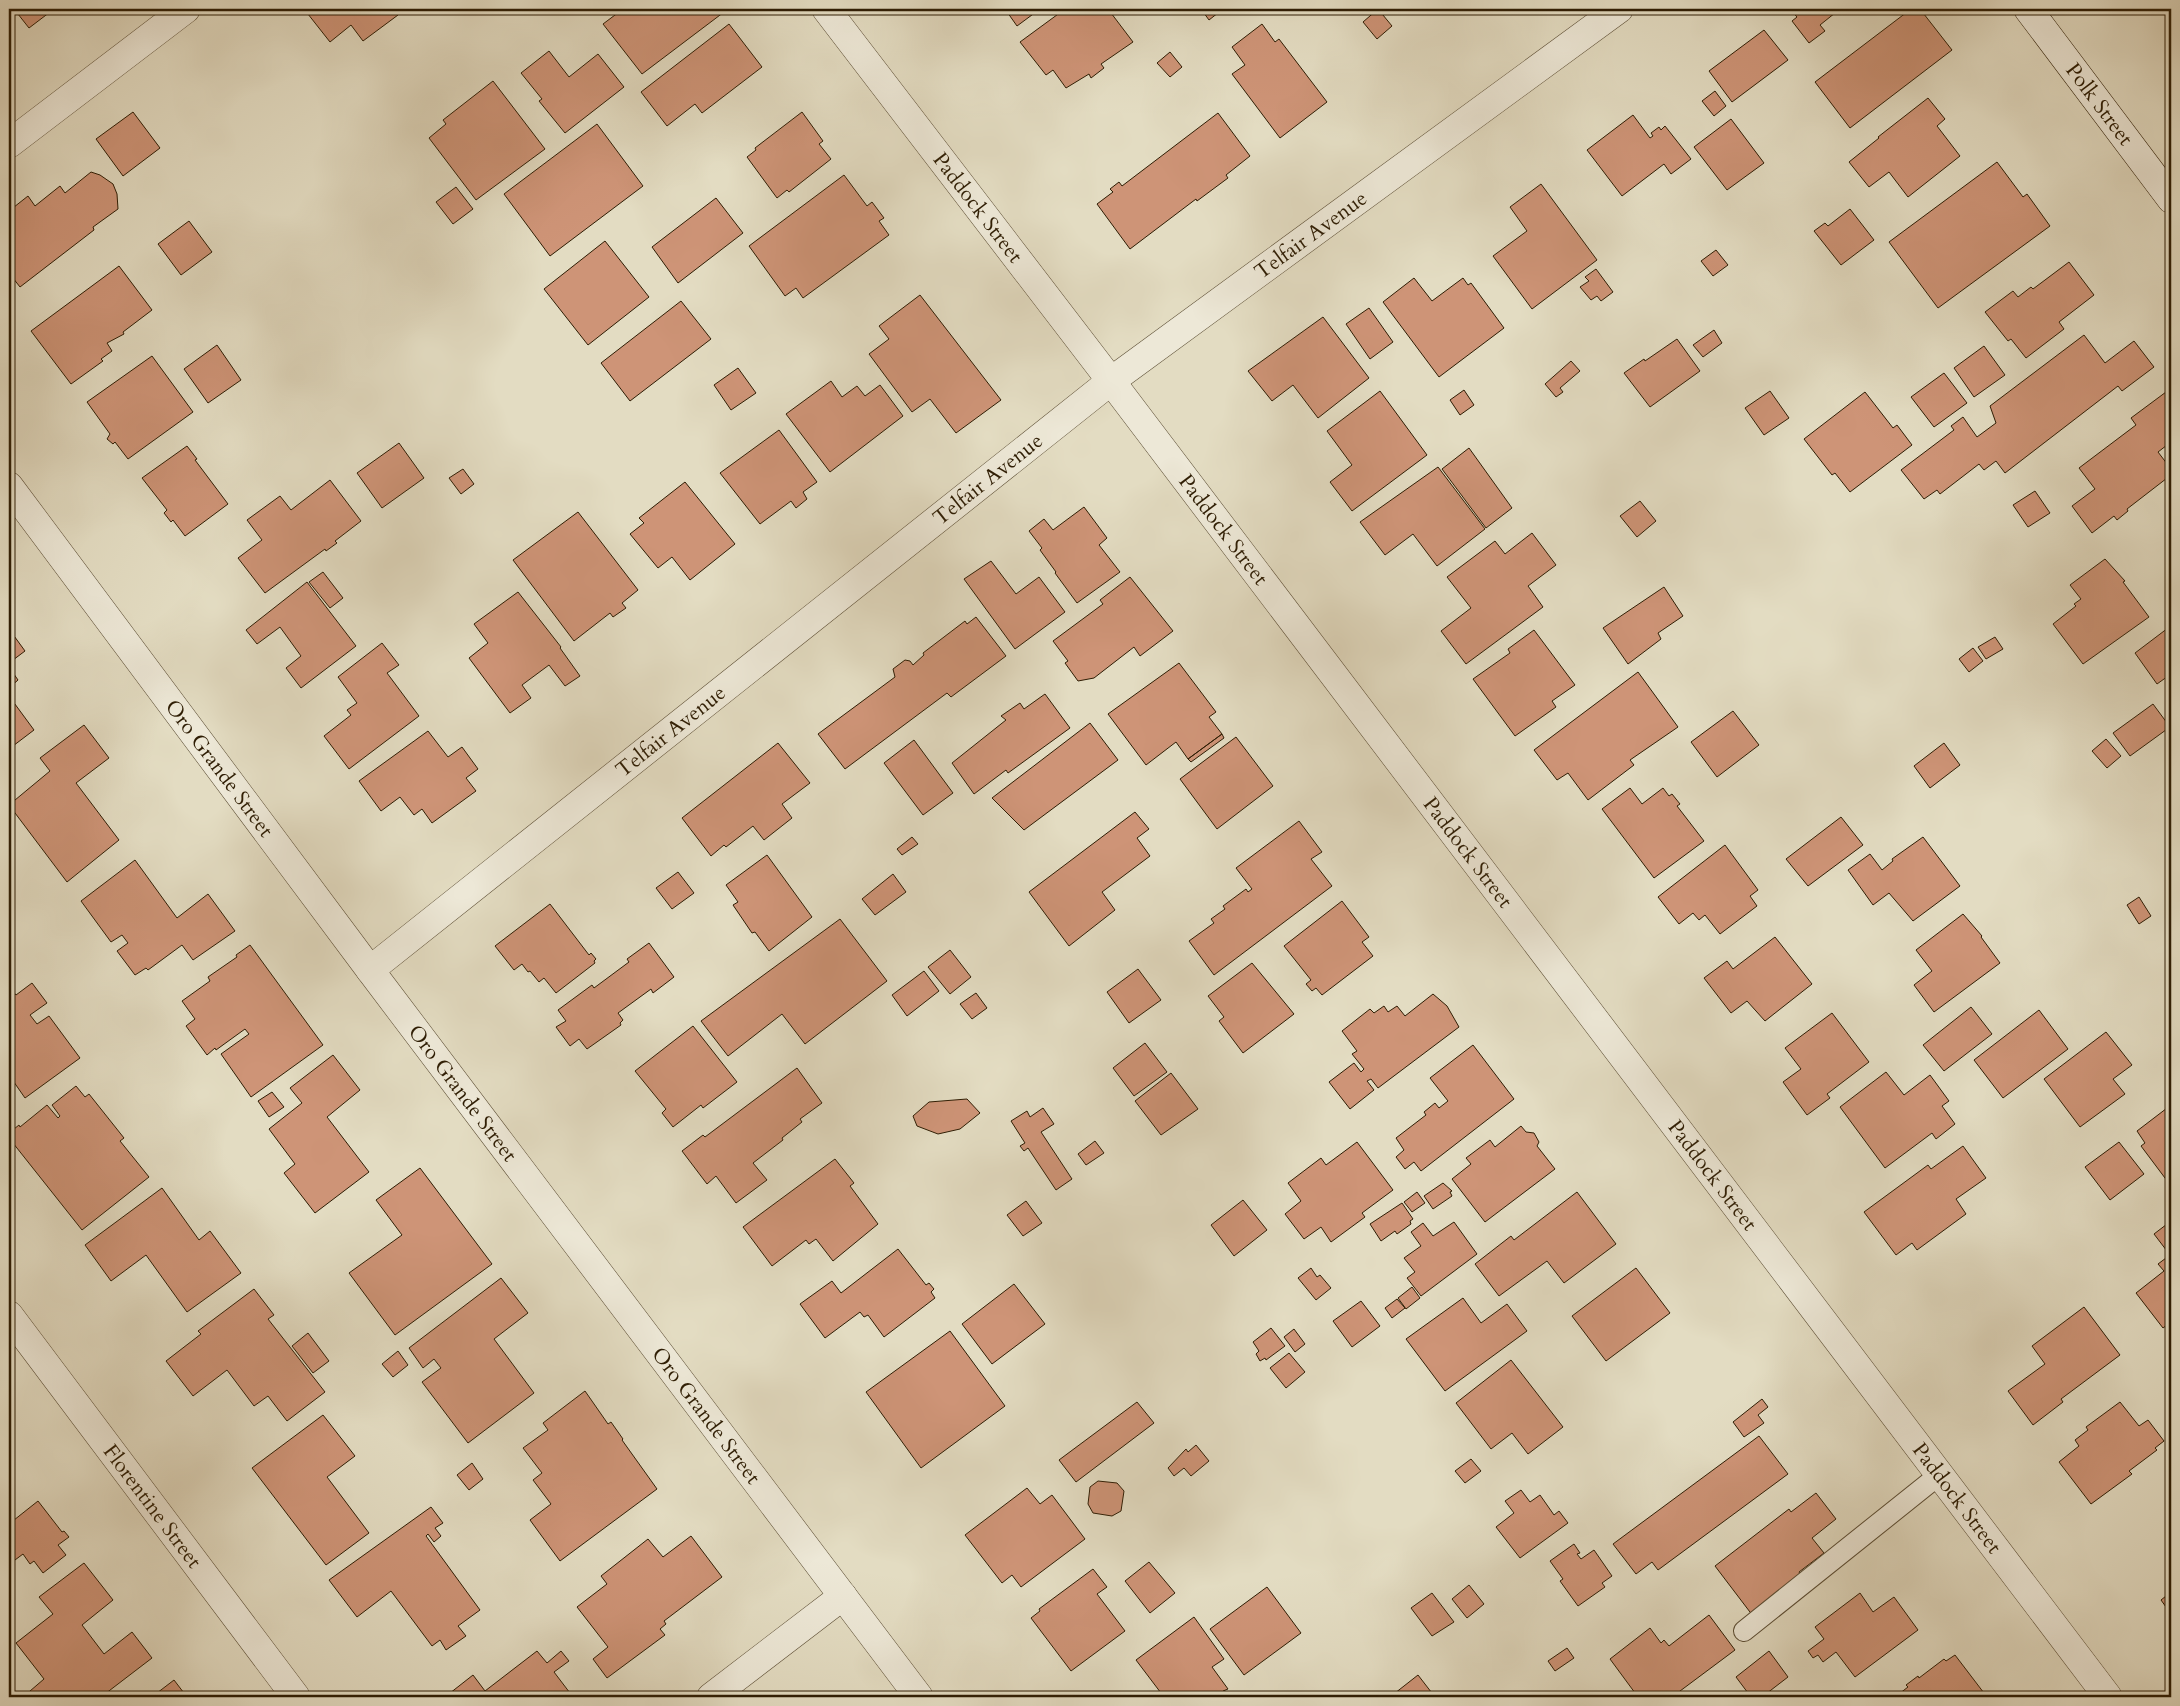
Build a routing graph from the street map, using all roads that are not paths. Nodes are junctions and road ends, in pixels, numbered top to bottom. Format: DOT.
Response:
graph roads {
  1 [pos="186,9"];
  2 [pos="826,9"];
  3 [pos="1619,9"];
  4 [pos="2028,9"];
  5 [pos="9,144"];
  6 [pos="2171,199"];
  7 [pos="1111,381"];
  8 [pos="9,486"];
  9 [pos="370,970"];
  10 [pos="9,1315"];
  11 [pos="1939,1475"];
  12 [pos="843,1596"];
  13 [pos="1744,1631"];
  14 [pos="296,1697"];
  15 [pos="711,1697"];
  16 [pos="919,1697"];
  17 [pos="2108,1697"];
  1 -- 5 [label="street"];
  2 -- 7 [label="street, Paddock Street"];
  3 -- 7 [label="street, Telfair Avenue"];
  4 -- 6 [label="street, Polk Street"];
  7 -- 9 [label="street, Telfair Avenue"];
  7 -- 11 [label="street, Paddock Street"];
  8 -- 9 [label="street, Oro Grande Street"];
  9 -- 12 [label="street, Oro Grande Street"];
  10 -- 14 [label="street, Florentine Street"];
  11 -- 13 [label="lane"];
  11 -- 17 [label="street, Paddock Street"];
  12 -- 15 [label="street"];
  12 -- 16 [label="street, Oro Grande Street"];
}
